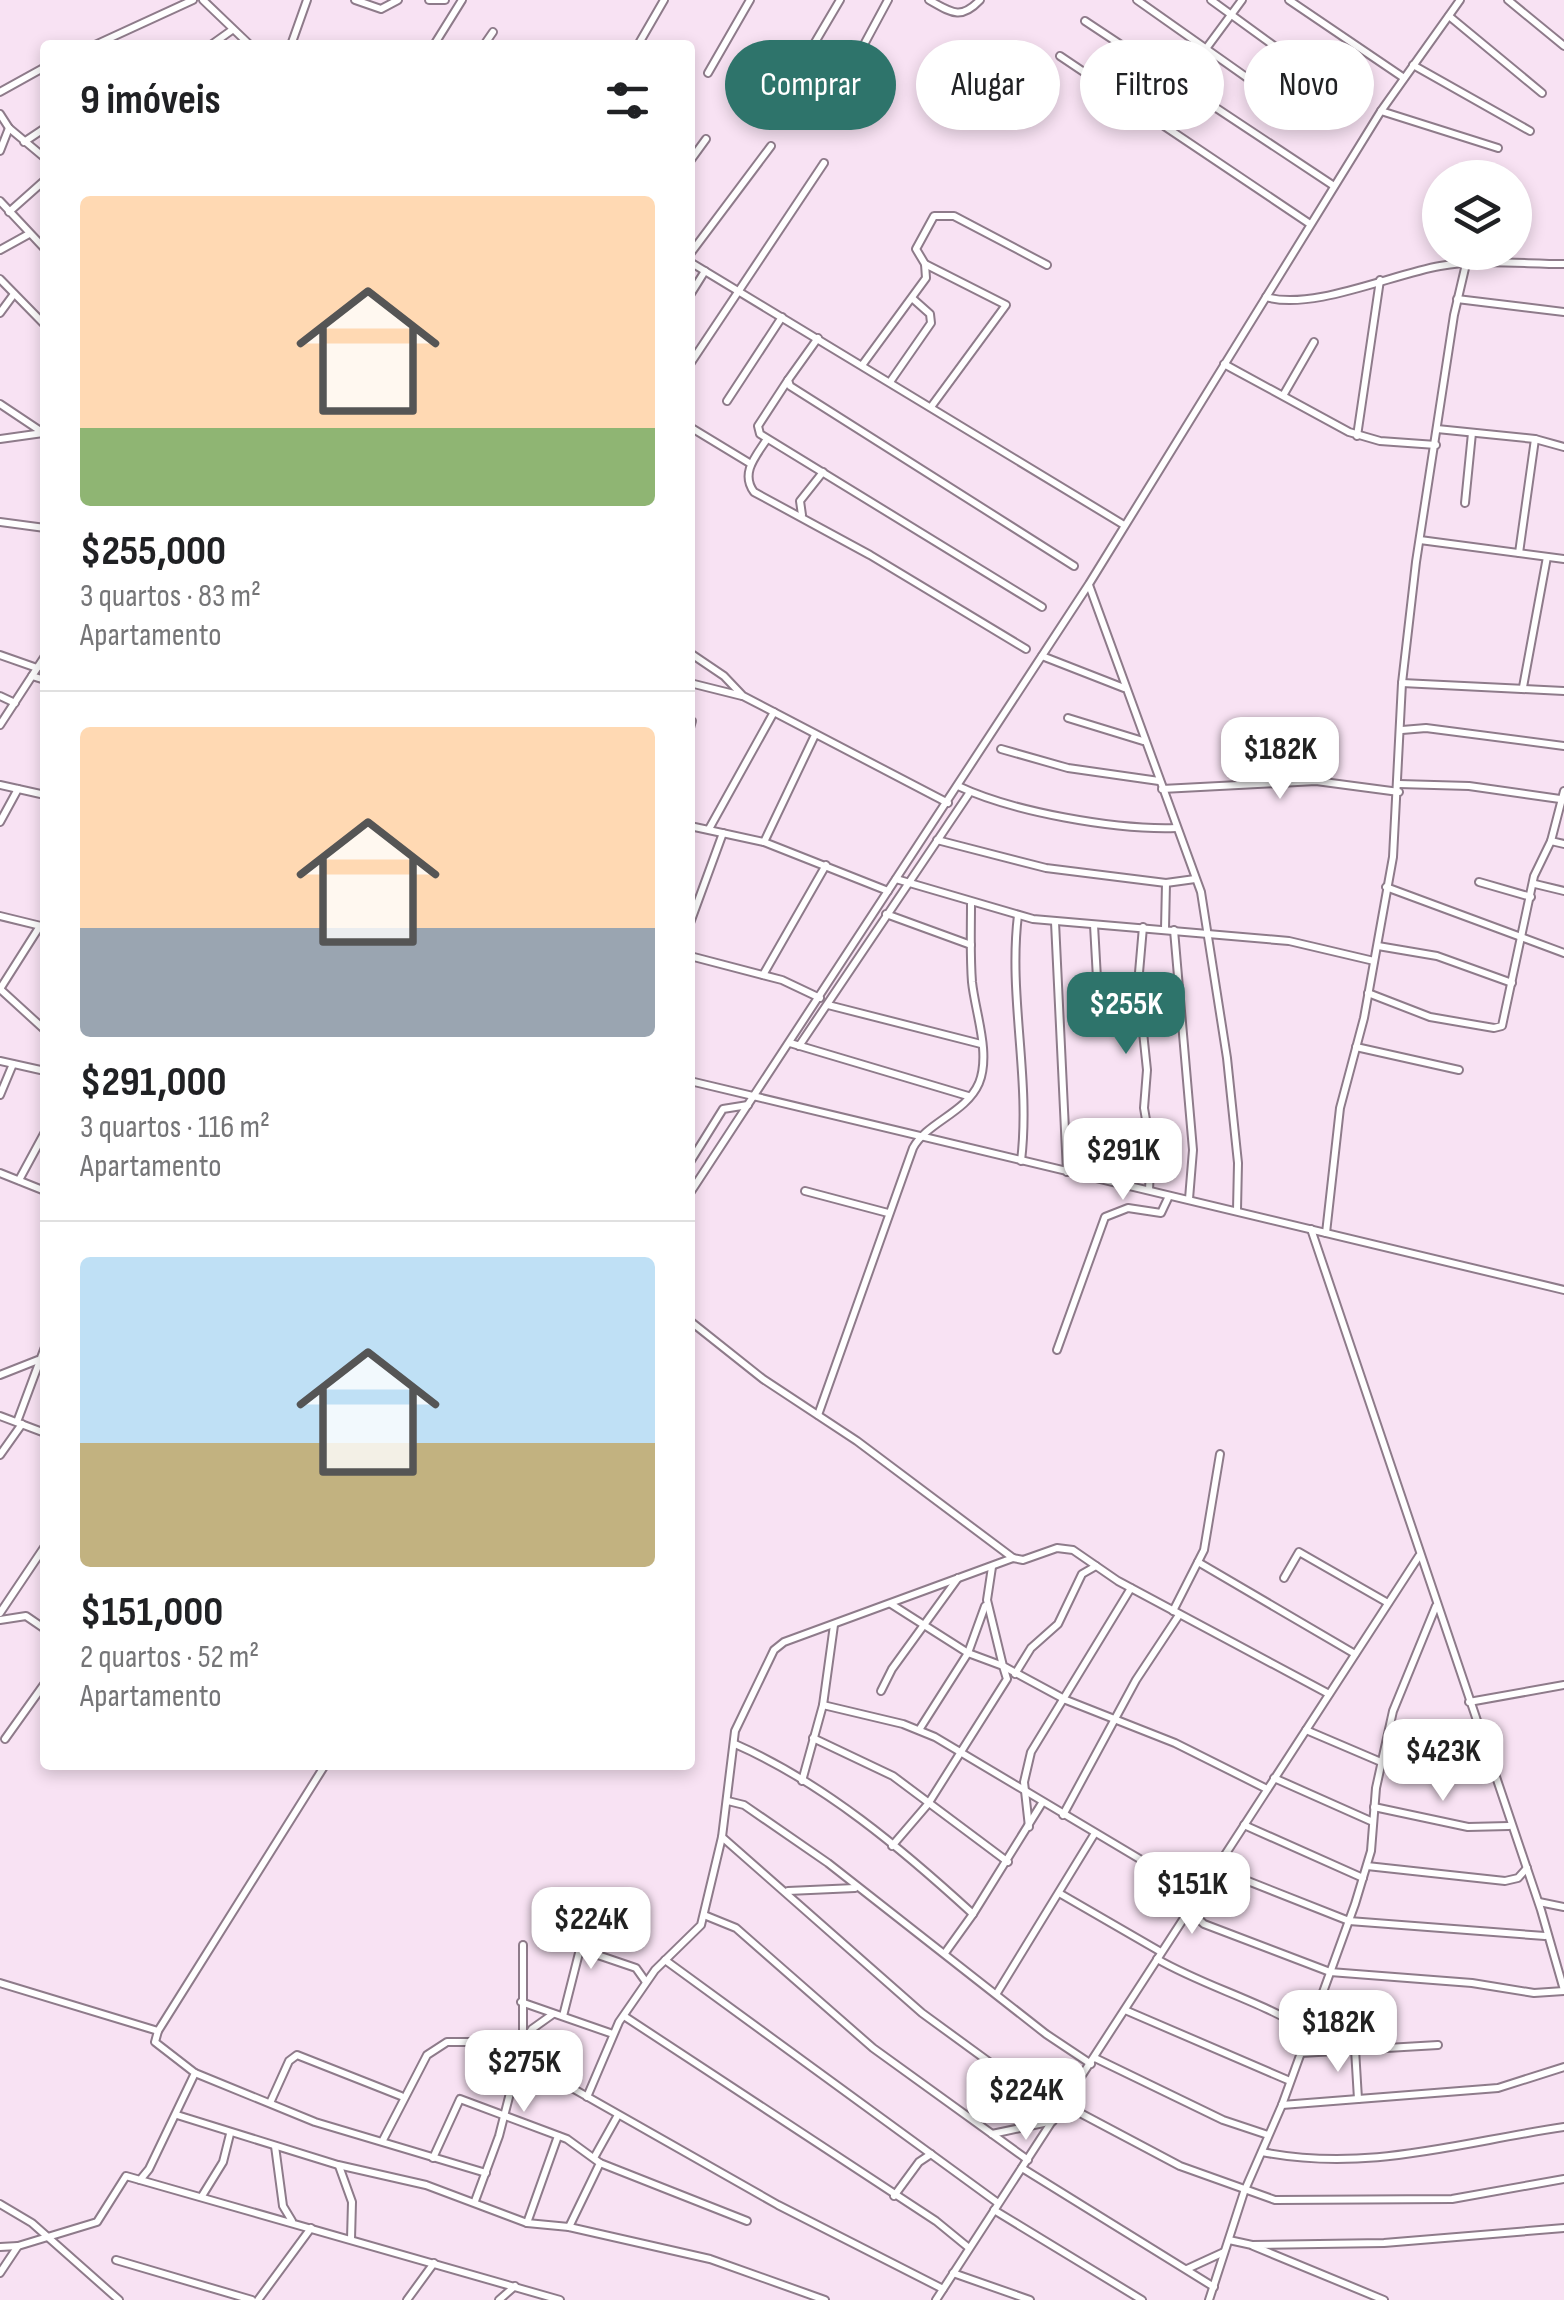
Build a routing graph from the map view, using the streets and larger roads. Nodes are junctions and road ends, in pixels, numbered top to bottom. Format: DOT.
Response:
graph roads {
  1 [pos="193,0"];
  2 [pos="202,0"];
  3 [pos="308,0"];
  4 [pos="355,0"];
  5 [pos="398,0"];
  6 [pos="429,0"];
  7 [pos="445,0"];
  8 [pos="462,0"];
  9 [pos="664,0"];
  10 [pos="750,0"];
  11 [pos="840,0"];
  12 [pos="888,0"];
  13 [pos="930,0"];
  14 [pos="980,0"];
  15 [pos="1137,0"];
  16 [pos="1211,0"];
  17 [pos="1242,0"];
  18 [pos="1288,0"];
  19 [pos="1460,0"];
  20 [pos="1508,0"];
  21 [pos="1230,14"];
  22 [pos="1449,16"];
  23 [pos="1085,21"];
  24 [pos="232,30"];
  25 [pos="493,32"];
  26 [pos="115,40"];
  27 [pos="219,40"];
  28 [pos="244,40"];
  29 [pos="294,40"];
  30 [pos="437,40"];
  31 [pos="487,40"];
  32 [pos="641,40"];
  33 [pos="816,40"];
  34 [pos="866,40"];
  35 [pos="1114,40"];
  36 [pos="1193,40"];
  37 [pos="1210,40"];
  38 [pos="1266,40"];
  39 [pos="1564,46"];
  40 [pos="1060,56"];
  41 [pos="1413,65"];
  42 [pos="40,69"];
  43 [pos="1080,69"];
  44 [pos="708,73"];
  45 [pos="1404,78"];
  46 [pos="0,92"];
  47 [pos="1542,93"];
  48 [pos="1382,111"];
  49 [pos="0,114"];
  50 [pos="1224,116"];
  51 [pos="9,128"];
  52 [pos="1170,130"];
  53 [pos="40,131"];
  54 [pos="1530,131"];
  55 [pos="706,138"];
  56 [pos="24,142"];
  57 [pos="771,146"];
  58 [pos="1498,148"];
  59 [pos="0,152"];
  60 [pos="40,154"];
  61 [pos="695,154"];
  62 [pos="824,163"];
  63 [pos="40,184"];
  64 [pos="1334,186"];
  65 [pos="0,202"];
  66 [pos="9,212"];
  67 [pos="1310,224"];
  68 [pos="29,234"];
  69 [pos="40,244"];
  70 [pos="695,247"];
  71 [pos="0,250"];
  72 [pos="926,264"];
  73 [pos="1532,264"];
  74 [pos="1564,264"];
  75 [pos="695,265"];
  76 [pos="1048,265"];
  77 [pos="1434,270"];
  78 [pos="1465,270"];
  79 [pos="704,271"];
  80 [pos="0,279"];
  81 [pos="1380,280"];
  82 [pos="695,286"];
  83 [pos="738,292"];
  84 [pos="14,294"];
  85 [pos="1266,297"];
  86 [pos="912,298"];
  87 [pos="1458,298"];
  88 [pos="1564,312"];
  89 [pos="0,313"];
  90 [pos="782,317"];
  91 [pos="40,321"];
  92 [pos="818,338"];
  93 [pos="1314,342"];
  94 [pos="695,356"];
  95 [pos="863,364"];
  96 [pos="1224,364"];
  97 [pos="788,380"];
  98 [pos="890,382"];
  99 [pos="1284,394"];
  100 [pos="728,401"];
  101 [pos="0,404"];
  102 [pos="931,407"];
  103 [pos="40,429"];
  104 [pos="1437,429"];
  105 [pos="695,430"];
  106 [pos="40,433"];
  107 [pos="1472,433"];
  108 [pos="1358,436"];
  109 [pos="0,439"];
  110 [pos="766,439"];
  111 [pos="1535,439"];
  112 [pos="1436,445"];
  113 [pos="1564,447"];
  114 [pos="751,464"];
  115 [pos="823,472"];
  116 [pos="1465,503"];
  117 [pos="802,516"];
  118 [pos="0,522"];
  119 [pos="1124,525"];
  120 [pos="40,527"];
  121 [pos="1420,540"];
  122 [pos="1519,553"];
  123 [pos="1547,557"];
  124 [pos="1564,560"];
  125 [pos="1074,566"];
  126 [pos="1089,584"];
  127 [pos="1042,607"];
  128 [pos="1026,649"];
  129 [pos="0,655"];
  130 [pos="695,656"];
  131 [pos="1042,656"];
  132 [pos="40,664"];
  133 [pos="37,668"];
  134 [pos="32,676"];
  135 [pos="40,678"];
  136 [pos="695,683"];
  137 [pos="1402,683"];
  138 [pos="1522,687"];
  139 [pos="1124,688"];
  140 [pos="1564,691"];
  141 [pos="0,696"];
  142 [pos="743,696"];
  143 [pos="15,703"];
  144 [pos="774,712"];
  145 [pos="1068,718"];
  146 [pos="0,725"];
  147 [pos="1402,730"];
  148 [pos="815,735"];
  149 [pos="1144,742"];
  150 [pos="1564,746"];
  151 [pos="1001,749"];
  152 [pos="0,785"];
  153 [pos="1160,785"];
  154 [pos="958,786"];
  155 [pos="1399,788"];
  156 [pos="18,789"];
  157 [pos="970,792"];
  158 [pos="40,793"];
  159 [pos="1562,795"];
  160 [pos="948,802"];
  161 [pos="0,822"];
  162 [pos="695,827"];
  163 [pos="1176,828"];
  164 [pos="709,830"];
  165 [pos="723,833"];
  166 [pos="937,840"];
  167 [pos="1551,840"];
  168 [pos="764,842"];
  169 [pos="1564,844"];
  170 [pos="826,865"];
  171 [pos="896,879"];
  172 [pos="1195,879"];
  173 [pos="1479,882"];
  174 [pos="1166,883"];
  175 [pos="908,884"];
  176 [pos="1534,884"];
  177 [pos="1386,887"];
  178 [pos="1564,891"];
  179 [pos="888,892"];
  180 [pos="1530,898"];
  181 [pos="972,904"];
  182 [pos="695,909"];
  183 [pos="886,914"];
  184 [pos="1018,915"];
  185 [pos="0,916"];
  186 [pos="1054,922"];
  187 [pos="1094,925"];
  188 [pos="40,926"];
  189 [pos="1143,927"];
  190 [pos="40,929"];
  191 [pos="1169,930"];
  192 [pos="1209,934"];
  193 [pos="1524,938"];
  194 [pos="970,945"];
  195 [pos="1378,946"];
  196 [pos="1564,952"];
  197 [pos="695,957"];
  198 [pos="1374,962"];
  199 [pos="763,975"];
  200 [pos="1512,983"];
  201 [pos="1368,993"];
  202 [pos="820,998"];
  203 [pos="828,1005"];
  204 [pos="40,1025"];
  205 [pos="1100,1032"];
  206 [pos="790,1043"];
  207 [pos="980,1044"];
  208 [pos="799,1046"];
  209 [pos="1356,1046"];
  210 [pos="0,1061"];
  211 [pos="14,1064"];
  212 [pos="40,1069"];
  213 [pos="1460,1070"];
  214 [pos="695,1082"];
  215 [pos="0,1095"];
  216 [pos="754,1096"];
  217 [pos="968,1096"];
  218 [pos="748,1105"];
  219 [pos="920,1137"];
  220 [pos="40,1141"];
  221 [pos="695,1154"];
  222 [pos="1022,1161"];
  223 [pos="1067,1172"];
  224 [pos="0,1173"];
  225 [pos="19,1180"];
  226 [pos="695,1185"];
  227 [pos="40,1189"];
  228 [pos="1148,1190"];
  229 [pos="805,1191"];
  230 [pos="1169,1196"];
  231 [pos="1189,1199"];
  232 [pos="1237,1210"];
  233 [pos="888,1212"];
  234 [pos="1310,1229"];
  235 [pos="1326,1233"];
  236 [pos="1564,1290"];
  237 [pos="695,1325"];
  238 [pos="1057,1350"];
  239 [pos="40,1359"];
  240 [pos="0,1375"];
  241 [pos="0,1416"];
  242 [pos="818,1416"];
  243 [pos="19,1423"];
  244 [pos="40,1431"];
  245 [pos="1220,1454"];
  246 [pos="0,1455"];
  247 [pos="40,1554"];
  248 [pos="1420,1556"];
  249 [pos="1012,1558"];
  250 [pos="1198,1562"];
  251 [pos="1097,1565"];
  252 [pos="992,1567"];
  253 [pos="959,1578"];
  254 [pos="1284,1578"];
  255 [pos="1131,1588"];
  256 [pos="986,1600"];
  257 [pos="1388,1603"];
  258 [pos="891,1604"];
  259 [pos="1436,1606"];
  260 [pos="1176,1613"];
  261 [pos="0,1616"];
  262 [pos="40,1626"];
  263 [pos="834,1626"];
  264 [pos="923,1626"];
  265 [pos="968,1653"];
  266 [pos="1355,1654"];
  267 [pos="1002,1666"];
  268 [pos="1015,1674"];
  269 [pos="1564,1685"];
  270 [pos="40,1690"];
  271 [pos="881,1691"];
  272 [pos="1329,1694"];
  273 [pos="1066,1700"];
  274 [pos="1469,1702"];
  275 [pos="823,1705"];
  276 [pos="1117,1720"];
  277 [pos="919,1730"];
  278 [pos="1306,1730"];
  279 [pos="814,1738"];
  280 [pos="5,1739"];
  281 [pos="735,1744"];
  282 [pos="963,1752"];
  283 [pos="1380,1762"];
  284 [pos="322,1770"];
  285 [pos="1274,1778"];
  286 [pos="802,1781"];
  287 [pos="1267,1789"];
  288 [pos="1024,1791"];
  289 [pos="728,1801"];
  290 [pos="1042,1803"];
  291 [pos="928,1804"];
  292 [pos="1374,1807"];
  293 [pos="1063,1815"];
  294 [pos="1373,1822"];
  295 [pos="1244,1825"];
  296 [pos="1509,1826"];
  297 [pos="1029,1827"];
  298 [pos="1094,1833"];
  299 [pos="722,1837"];
  300 [pos="892,1846"];
  301 [pos="1008,1862"];
  302 [pos="1367,1866"];
  303 [pos="1215,1868"];
  304 [pos="1526,1868"];
  305 [pos="1364,1878"];
  306 [pos="1207,1882"];
  307 [pos="1185,1886"];
  308 [pos="856,1888"];
  309 [pos="786,1891"];
  310 [pos="1060,1893"];
  311 [pos="1538,1902"];
  312 [pos="1190,1906"];
  313 [pos="1564,1907"];
  314 [pos="1552,1908"];
  315 [pos="973,1914"];
  316 [pos="704,1915"];
  317 [pos="1542,1918"];
  318 [pos="1349,1920"];
  319 [pos="1545,1936"];
  320 [pos="523,1945"];
  321 [pos="945,1953"];
  322 [pos="1159,1956"];
  323 [pos="666,1960"];
  324 [pos="1330,1972"];
  325 [pos="646,1982"];
  326 [pos="0,1983"];
  327 [pos="1564,1991"];
  328 [pos="997,1994"];
  329 [pos="521,2002"];
  330 [pos="1125,2010"];
  331 [pos="554,2014"];
  332 [pos="564,2016"];
  333 [pos="624,2016"];
  334 [pos="158,2031"];
  335 [pos="1308,2031"];
  336 [pos="613,2034"];
  337 [pos="523,2042"];
  338 [pos="1438,2044"];
  339 [pos="1355,2049"];
  340 [pos="1300,2053"];
  341 [pos="1093,2061"];
  342 [pos="517,2064"];
  343 [pos="1564,2066"];
  344 [pos="196,2072"];
  345 [pos="1290,2080"];
  346 [pos="401,2096"];
  347 [pos="587,2096"];
  348 [pos="1358,2099"];
  349 [pos="270,2104"];
  350 [pos="1064,2104"];
  351 [pos="1282,2105"];
  352 [pos="1059,2113"];
  353 [pos="177,2114"];
  354 [pos="618,2115"];
  355 [pos="505,2116"];
  356 [pos="1054,2121"];
  357 [pos="1564,2127"];
  358 [pos="230,2134"];
  359 [pos="991,2135"];
  360 [pos="558,2136"];
  361 [pos="1268,2136"];
  362 [pos="382,2140"];
  363 [pos="275,2146"];
  364 [pos="1262,2152"];
  365 [pos="932,2154"];
  366 [pos="433,2158"];
  367 [pos="598,2160"];
  368 [pos="1028,2160"];
  369 [pos="338,2165"];
  370 [pos="1022,2168"];
  371 [pos="486,2173"];
  372 [pos="1564,2178"];
  373 [pos="140,2180"];
  374 [pos="1222,2184"];
  375 [pos="1244,2192"];
  376 [pos="202,2196"];
  377 [pos="894,2196"];
  378 [pos="474,2202"];
  379 [pos="0,2204"];
  380 [pos="996,2206"];
  381 [pos="1239,2206"];
  382 [pos="746,2221"];
  383 [pos="294,2223"];
  384 [pos="527,2223"];
  385 [pos="569,2227"];
  386 [pos="310,2228"];
  387 [pos="1564,2228"];
  388 [pos="48,2238"];
  389 [pos="351,2240"];
  390 [pos="1229,2240"];
  391 [pos="1252,2245"];
  392 [pos="0,2246"];
  393 [pos="18,2246"];
  394 [pos="969,2248"];
  395 [pos="1226,2251"];
  396 [pos="116,2260"];
  397 [pos="434,2263"];
  398 [pos="1187,2269"];
  399 [pos="0,2273"];
  400 [pos="953,2273"];
  401 [pos="515,2286"];
  402 [pos="1214,2287"];
  403 [pos="943,2289"];
  404 [pos="119,2300"];
  405 [pos="255,2300"];
  406 [pos="407,2300"];
  407 [pos="498,2300"];
  408 [pos="558,2300"];
  409 [pos="825,2300"];
  410 [pos="936,2300"];
  411 [pos="1030,2300"];
  412 [pos="1142,2300"];
  413 [pos="1209,2300"];
  414 [pos="1384,2300"];
  1 -- 26 [label="street"];
  2 -- 24 [label="street"];
  3 -- 29 [label="street"];
  4 -- 5 [label="street"];
  6 -- 7 [label="street"];
  8 -- 30 [label="street"];
  9 -- 32 [label="street"];
  10 -- 44 [label="street"];
  11 -- 33 [label="street"];
  12 -- 34 [label="street"];
  13 -- 14 [label="street"];
  15 -- 36 [label="street"];
  16 -- 21 [label="street"];
  17 -- 21 [label="street"];
  18 -- 45 [label="street"];
  19 -- 22 [label="street"];
  20 -- 39 [label="street"];
  21 -- 37 [label="street"];
  21 -- 38 [label="street"];
  22 -- 41 [label="street"];
  22 -- 47 [label="street"];
  23 -- 35 [label="street"];
  24 -- 27 [label="street"];
  24 -- 28 [label="street"];
  25 -- 31 [label="street"];
  40 -- 43 [label="street"];
  41 -- 45 [label="street"];
  41 -- 54 [label="street"];
  42 -- 46 [label="street"];
  45 -- 48 [label="street"];
  48 -- 58 [label="street"];
  48 -- 64 [label="street"];
  49 -- 51 [label="street"];
  50 -- 64 [label="street"];
  51 -- 56 [label="street"];
  51 -- 59 [label="street"];
  52 -- 67 [label="street"];
  53 -- 56 [label="street"];
  55 -- 61 [label="street"];
  56 -- 60 [label="street"];
  57 -- 70 [label="street"];
  62 -- 83 [label="street"];
  63 -- 66 [label="street"];
  64 -- 67 [label="street"];
  65 -- 66 [label="street"];
  66 -- 68 [label="street"];
  67 -- 85 [label="street"];
  68 -- 69 [label="street"];
  68 -- 71 [label="street"];
  72 -- 76 [label="street"];
  72 -- 86 [label="street"];
  72 -- 102 [label="street"];
  73 -- 74 [label="street"];
  75 -- 79 [label="street"];
  77 -- 81 [label="street"];
  78 -- 87 [label="street"];
  79 -- 82 [label="street"];
  79 -- 83 [label="street"];
  80 -- 84 [label="street"];
  81 -- 85 [label="street"];
  81 -- 108 [label="street"];
  83 -- 90 [label="street"];
  83 -- 94 [label="street"];
  84 -- 89 [label="street"];
  84 -- 91 [label="street"];
  85 -- 96 [label="street"];
  86 -- 95 [label="street"];
  86 -- 98 [label="street"];
  87 -- 88 [label="street"];
  87 -- 104 [label="street"];
  90 -- 92 [label="street"];
  90 -- 100 [label="street"];
  92 -- 95 [label="street"];
  92 -- 97 [label="street"];
  93 -- 99 [label="street"];
  95 -- 98 [label="street"];
  96 -- 99 [label="street"];
  96 -- 119 [label="street"];
  97 -- 110 [label="street"];
  97 -- 125 [label="street"];
  98 -- 102 [label="street"];
  99 -- 108 [label="street"];
  101 -- 103 [label="street"];
  102 -- 119 [label="street"];
  104 -- 107 [label="street"];
  104 -- 112 [label="street"];
  105 -- 114 [label="street"];
  106 -- 109 [label="street"];
  107 -- 111 [label="street"];
  107 -- 116 [label="street"];
  108 -- 112 [label="street"];
  110 -- 114 [label="street"];
  110 -- 115 [label="street"];
  111 -- 113 [label="street"];
  111 -- 122 [label="street"];
  112 -- 121 [label="street"];
  114 -- 117 [label="street"];
  115 -- 117 [label="street"];
  115 -- 127 [label="street"];
  117 -- 128 [label="street"];
  118 -- 120 [label="street"];
  119 -- 126 [label="street"];
  121 -- 122 [label="street"];
  121 -- 137 [label="street"];
  122 -- 123 [label="street"];
  123 -- 124 [label="street"];
  123 -- 138 [label="street"];
  126 -- 131 [label="street"];
  126 -- 139 [label="street"];
  129 -- 133 [label="street"];
  130 -- 142 [label="street"];
  131 -- 139 [label="street"];
  131 -- 154 [label="street"];
  132 -- 133 [label="street"];
  133 -- 134 [label="street"];
  134 -- 135 [label="street"];
  134 -- 143 [label="street"];
  136 -- 142 [label="street"];
  137 -- 138 [label="street"];
  137 -- 147 [label="street"];
  138 -- 140 [label="street"];
  139 -- 149 [label="street"];
  141 -- 143 [label="street"];
  142 -- 144 [label="street"];
  143 -- 146 [label="street"];
  144 -- 148 [label="street"];
  144 -- 164 [label="street"];
  145 -- 149 [label="street"];
  147 -- 150 [label="street"];
  147 -- 155 [label="street"];
  148 -- 160 [label="street"];
  148 -- 168 [label="street"];
  149 -- 153 [label="street"];
  151 -- 153 [label="street"];
  152 -- 156 [label="street"];
  153 -- 155 [label="street"];
  153 -- 163 [label="street"];
  154 -- 157 [label="street"];
  154 -- 160 [label="street"];
  155 -- 159 [label="street"];
  155 -- 177 [label="street"];
  156 -- 158 [label="street"];
  156 -- 161 [label="street"];
  157 -- 163 [label="street"];
  157 -- 166 [label="street"];
  159 -- 167 [label="street"];
  160 -- 171 [label="street"];
  162 -- 164 [label="street"];
  163 -- 172 [label="street"];
  164 -- 165 [label="street"];
  165 -- 168 [label="street"];
  165 -- 182 [label="street"];
  166 -- 174 [label="street"];
  166 -- 175 [label="street"];
  167 -- 169 [label="street"];
  167 -- 176 [label="street"];
  168 -- 170 [label="street"];
  170 -- 179 [label="street"];
  170 -- 199 [label="street"];
  171 -- 175 [label="street"];
  171 -- 179 [label="street"];
  172 -- 174 [label="street"];
  172 -- 192 [label="street"];
  173 -- 180 [label="street"];
  174 -- 191 [label="street"];
  175 -- 181 [label="street"];
  175 -- 183 [label="street"];
  176 -- 178 [label="street"];
  176 -- 180 [label="street"];
  177 -- 193 [label="street"];
  177 -- 195 [label="street"];
  179 -- 202 [label="street"];
  180 -- 193 [label="street"];
  181 -- 184 [label="street"];
  181 -- 194 [label="street"];
  183 -- 194 [label="street"];
  183 -- 203 [label="street"];
  184 -- 186 [label="street"];
  184 -- 222 [label="street"];
  185 -- 188 [label="street"];
  186 -- 187 [label="street"];
  186 -- 223 [label="street"];
  187 -- 189 [label="street"];
  187 -- 205 [label="street"];
  189 -- 191 [label="street"];
  189 -- 228 [label="street"];
  190 -- 204 [label="street"];
  191 -- 192 [label="street"];
  191 -- 231 [label="street"];
  192 -- 198 [label="street"];
  192 -- 232 [label="street"];
  193 -- 196 [label="street"];
  193 -- 200 [label="street"];
  194 -- 207 [label="street"];
  195 -- 198 [label="street"];
  195 -- 200 [label="street"];
  197 -- 199 [label="street"];
  198 -- 201 [label="street"];
  199 -- 202 [label="street"];
  200 -- 201 [label="street"];
  201 -- 209 [label="street"];
  202 -- 206 [label="street"];
  203 -- 207 [label="street"];
  203 -- 208 [label="street"];
  206 -- 208 [label="street"];
  206 -- 216 [label="street"];
  207 -- 217 [label="street"];
  208 -- 217 [label="street"];
  209 -- 213 [label="street"];
  209 -- 235 [label="street"];
  210 -- 211 [label="street"];
  211 -- 212 [label="street"];
  211 -- 215 [label="street"];
  214 -- 216 [label="street"];
  216 -- 218 [label="street"];
  216 -- 219 [label="street"];
  217 -- 219 [label="street"];
  218 -- 221 [label="street"];
  218 -- 226 [label="street"];
  219 -- 222 [label="street"];
  219 -- 233 [label="street"];
  220 -- 225 [label="street"];
  222 -- 223 [label="street"];
  223 -- 228 [label="street"];
  224 -- 225 [label="street"];
  225 -- 227 [label="street"];
  228 -- 230 [label="street"];
  229 -- 233 [label="street"];
  230 -- 231 [label="street"];
  230 -- 238 [label="street"];
  231 -- 232 [label="street"];
  232 -- 234 [label="street"];
  233 -- 242 [label="street"];
  234 -- 235 [label="street"];
  234 -- 248 [label="street"];
  235 -- 236 [label="street"];
  237 -- 242 [label="street"];
  239 -- 240 [label="street"];
  239 -- 243 [label="street"];
  241 -- 243 [label="street"];
  242 -- 249 [label="street"];
  243 -- 244 [label="street"];
  243 -- 246 [label="street"];
  245 -- 250 [label="street"];
  247 -- 261 [label="street"];
  248 -- 257 [label="street"];
  248 -- 259 [label="street"];
  249 -- 251 [label="street"];
  249 -- 252 [label="street"];
  250 -- 260 [label="street"];
  250 -- 266 [label="street"];
  251 -- 255 [label="street"];
  251 -- 268 [label="street"];
  252 -- 253 [label="street"];
  252 -- 256 [label="street"];
  253 -- 258 [label="street"];
  253 -- 264 [label="street"];
  254 -- 257 [label="street"];
  255 -- 260 [label="street"];
  255 -- 273 [label="street"];
  256 -- 265 [label="street"];
  256 -- 267 [label="street"];
  257 -- 266 [label="street"];
  258 -- 263 [label="street"];
  258 -- 264 [label="street"];
  259 -- 274 [label="street"];
  259 -- 283 [label="street"];
  260 -- 272 [label="street"];
  260 -- 276 [label="street"];
  261 -- 262 [label="street"];
  263 -- 275 [label="street"];
  263 -- 281 [label="street"];
  264 -- 265 [label="street"];
  264 -- 271 [label="street"];
  265 -- 267 [label="street"];
  265 -- 277 [label="street"];
  266 -- 272 [label="street"];
  267 -- 268 [label="street"];
  267 -- 282 [label="street"];
  268 -- 273 [label="street"];
  269 -- 274 [label="street"];
  270 -- 280 [label="street"];
  272 -- 278 [label="street"];
  273 -- 276 [label="street"];
  273 -- 288 [label="street"];
  274 -- 296 [label="street"];
  275 -- 277 [label="street"];
  275 -- 279 [label="street"];
  276 -- 287 [label="street"];
  276 -- 293 [label="street"];
  277 -- 282 [label="street"];
  278 -- 283 [label="street"];
  278 -- 285 [label="street"];
  279 -- 286 [label="street"];
  279 -- 291 [label="street"];
  281 -- 286 [label="street"];
  281 -- 289 [label="street"];
  282 -- 288 [label="street"];
  282 -- 291 [label="street"];
  283 -- 292 [label="street"];
  284 -- 334 [label="street"];
  285 -- 287 [label="street"];
  285 -- 294 [label="street"];
  286 -- 300 [label="street"];
  287 -- 295 [label="street"];
  288 -- 290 [label="street"];
  288 -- 297 [label="street"];
  289 -- 299 [label="street"];
  289 -- 308 [label="street"];
  290 -- 293 [label="street"];
  290 -- 297 [label="street"];
  291 -- 300 [label="street"];
  291 -- 301 [label="street"];
  292 -- 294 [label="street"];
  292 -- 296 [label="street"];
  293 -- 298 [label="street"];
  294 -- 302 [label="street"];
  295 -- 303 [label="street"];
  295 -- 305 [label="street"];
  296 -- 304 [label="street"];
  297 -- 301 [label="street"];
  298 -- 307 [label="street"];
  298 -- 310 [label="street"];
  299 -- 309 [label="street"];
  299 -- 316 [label="street"];
  300 -- 315 [label="street"];
  301 -- 315 [label="street"];
  302 -- 304 [label="street"];
  302 -- 305 [label="street"];
  303 -- 306 [label="street"];
  303 -- 318 [label="street"];
  304 -- 311 [label="street"];
  305 -- 318 [label="street"];
  306 -- 307 [label="street"];
  306 -- 312 [label="street"];
  307 -- 312 [label="street"];
  308 -- 309 [label="street"];
  308 -- 321 [label="street"];
  309 -- 352 [label="street"];
  310 -- 322 [label="street"];
  310 -- 328 [label="street"];
  311 -- 314 [label="street"];
  311 -- 317 [label="street"];
  312 -- 322 [label="street"];
  312 -- 324 [label="street"];
  313 -- 314 [label="street"];
  314 -- 317 [label="street"];
  315 -- 321 [label="street"];
  316 -- 323 [label="street"];
  316 -- 359 [label="street"];
  317 -- 319 [label="street"];
  318 -- 319 [label="street"];
  318 -- 324 [label="street"];
  319 -- 327 [label="street"];
  320 -- 329 [label="street"];
  321 -- 328 [label="street"];
  322 -- 330 [label="street"];
  322 -- 335 [label="street"];
  323 -- 325 [label="street"];
  323 -- 365 [label="street"];
  324 -- 327 [label="street"];
  324 -- 335 [label="street"];
  325 -- 332 [label="street"];
  325 -- 333 [label="street"];
  326 -- 334 [label="street"];
  328 -- 341 [label="street"];
  329 -- 331 [label="street"];
  329 -- 337 [label="street"];
  330 -- 341 [label="street"];
  330 -- 345 [label="street"];
  331 -- 332 [label="street"];
  331 -- 337 [label="street"];
  332 -- 336 [label="street"];
  333 -- 336 [label="street"];
  333 -- 377 [label="street"];
  334 -- 344 [label="street"];
  335 -- 340 [label="street"];
  336 -- 347 [label="street"];
  337 -- 342 [label="street"];
  338 -- 339 [label="street"];
  339 -- 340 [label="street"];
  339 -- 348 [label="street"];
  340 -- 345 [label="street"];
  341 -- 350 [label="street"];
  341 -- 361 [label="street"];
  342 -- 346 [label="street"];
  342 -- 347 [label="street"];
  342 -- 355 [label="street"];
  343 -- 348 [label="street"];
  344 -- 349 [label="street"];
  344 -- 353 [label="street"];
  345 -- 351 [label="street"];
  346 -- 349 [label="street"];
  346 -- 362 [label="street"];
  347 -- 354 [label="street"];
  348 -- 351 [label="street"];
  349 -- 362 [label="street"];
  350 -- 352 [label="street"];
  350 -- 374 [label="street"];
  351 -- 361 [label="street"];
  352 -- 356 [label="street"];
  353 -- 358 [label="street"];
  353 -- 373 [label="street"];
  354 -- 367 [label="street"];
  354 -- 403 [label="street"];
  355 -- 360 [label="street"];
  355 -- 366 [label="street"];
  355 -- 371 [label="street"];
  356 -- 359 [label="street"];
  356 -- 368 [label="street"];
  357 -- 364 [label="street"];
  358 -- 363 [label="street"];
  358 -- 376 [label="street"];
  359 -- 368 [label="street"];
  360 -- 367 [label="street"];
  360 -- 384 [label="street"];
  361 -- 364 [label="street"];
  362 -- 366 [label="street"];
  363 -- 369 [label="street"];
  363 -- 383 [label="street"];
  364 -- 375 [label="street"];
  365 -- 377 [label="street"];
  365 -- 380 [label="street"];
  366 -- 371 [label="street"];
  367 -- 382 [label="street"];
  367 -- 385 [label="street"];
  368 -- 370 [label="street"];
  369 -- 378 [label="street"];
  369 -- 389 [label="street"];
  370 -- 380 [label="street"];
  370 -- 398 [label="street"];
  371 -- 378 [label="street"];
  372 -- 375 [label="street"];
  373 -- 376 [label="street"];
  373 -- 388 [label="street"];
  374 -- 375 [label="street"];
  374 -- 381 [label="street"];
  375 -- 381 [label="street"];
  376 -- 383 [label="street"];
  377 -- 394 [label="street"];
  378 -- 384 [label="street"];
  379 -- 388 [label="street"];
  380 -- 394 [label="street"];
  380 -- 412 [label="street"];
  381 -- 390 [label="street"];
  383 -- 386 [label="street"];
  384 -- 385 [label="street"];
  385 -- 409 [label="street"];
  386 -- 389 [label="street"];
  386 -- 405 [label="street"];
  387 -- 391 [label="street"];
  388 -- 393 [label="street"];
  388 -- 404 [label="street"];
  389 -- 397 [label="street"];
  390 -- 391 [label="street"];
  390 -- 395 [label="street"];
  391 -- 414 [label="street"];
  392 -- 393 [label="street"];
  393 -- 399 [label="street"];
  394 -- 400 [label="street"];
  395 -- 398 [label="street"];
  395 -- 402 [label="street"];
  396 -- 405 [label="street"];
  397 -- 401 [label="street"];
  397 -- 406 [label="street"];
  398 -- 402 [label="street"];
  400 -- 403 [label="street"];
  400 -- 411 [label="street"];
  401 -- 407 [label="street"];
  401 -- 408 [label="street"];
  402 -- 413 [label="street"];
  403 -- 410 [label="street"];
}
